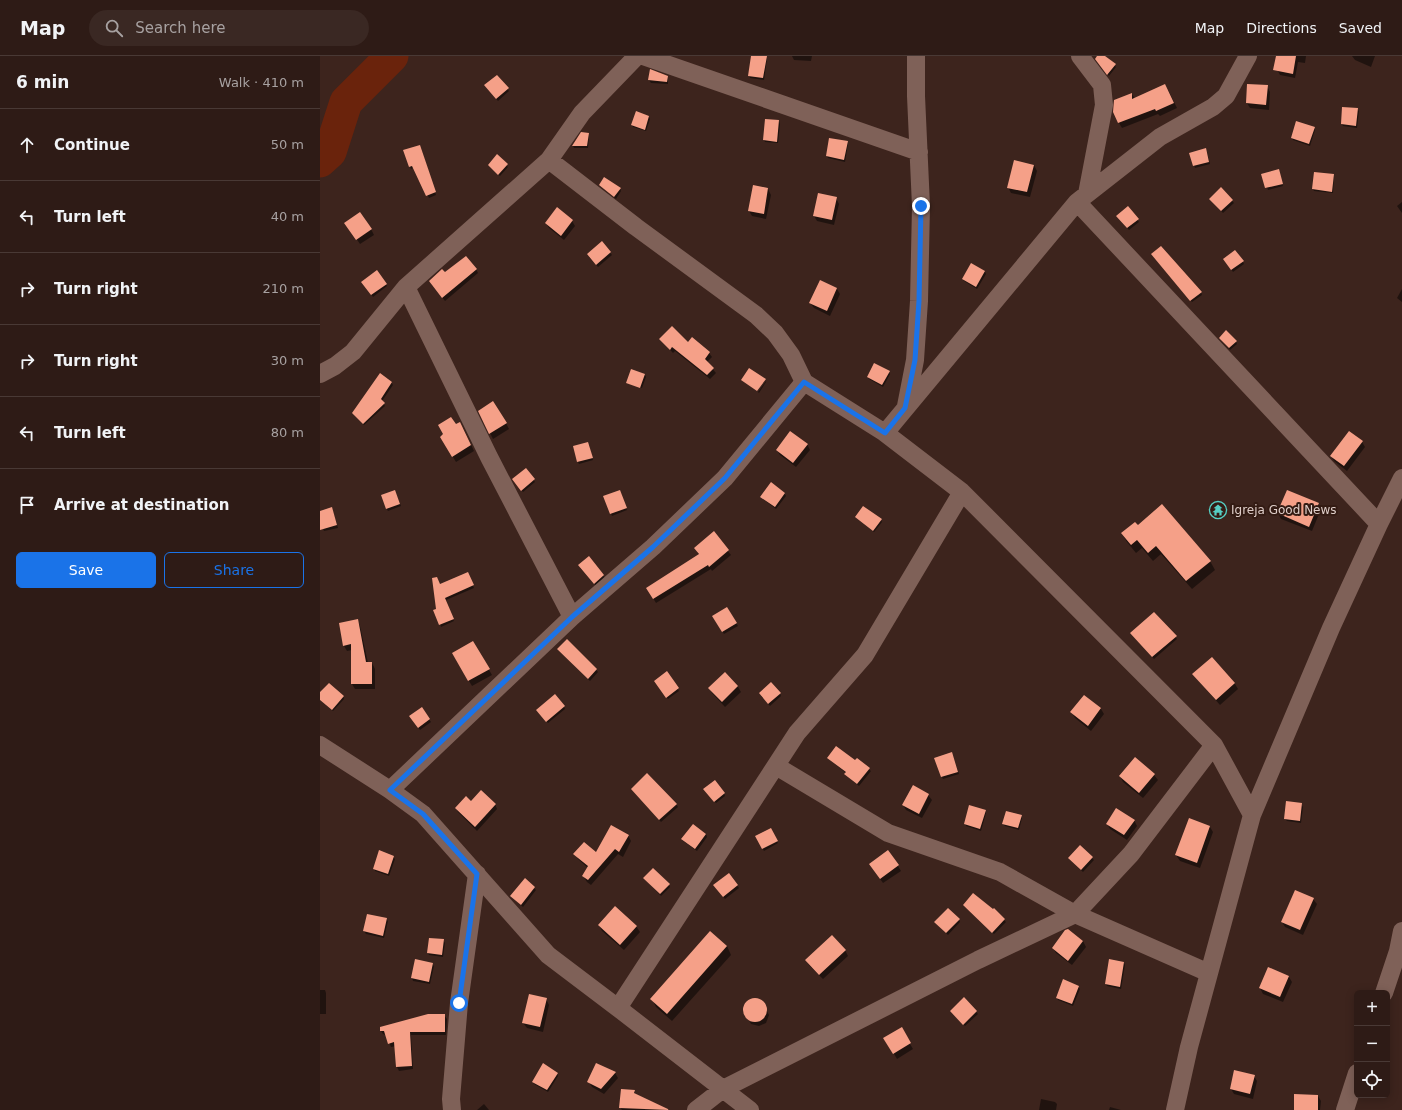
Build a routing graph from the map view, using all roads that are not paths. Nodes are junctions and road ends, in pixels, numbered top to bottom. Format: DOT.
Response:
graph roads {
  1 [pos="637,56"];
  2 [pos="643,56"];
  3 [pos="916,56"];
  4 [pos="1080,56"];
  5 [pos="1248,56"];
  6 [pos="919,152"];
  7 [pos="549,160"];
  8 [pos="1082,198"];
  9 [pos="406,287"];
  10 [pos="320,374"];
  11 [pos="804,382"];
  12 [pos="905,408"];
  13 [pos="885,433"];
  14 [pos="1400,488"];
  15 [pos="962,492"];
  16 [pos="1379,524"];
  17 [pos="572,617"];
  18 [pos="320,745"];
  19 [pos="1214,745"];
  20 [pos="776,766"];
  21 [pos="390,790"];
  22 [pos="1252,815"];
  23 [pos="477,874"];
  24 [pos="1075,914"];
  25 [pos="1402,931"];
  26 [pos="1210,973"];
  27 [pos="1385,990"];
  28 [pos="618,1008"];
  29 [pos="1354,1082"];
  30 [pos="723,1089"];
  31 [pos="452,1110"];
  32 [pos="696,1110"];
  33 [pos="750,1110"];
  34 [pos="1174,1110"];
  35 [pos="1345,1110"];
  1 -- 7 [label="street"];
  2 -- 6 [label="street"];
  3 -- 6 [label="street"];
  4 -- 8 [label="street"];
  5 -- 8 [label="street"];
  6 -- 12 [label="street"];
  7 -- 9 [label="street"];
  7 -- 11 [label="street"];
  8 -- 12 [label="street"];
  8 -- 16 [label="street"];
  9 -- 10 [label="street"];
  9 -- 17 [label="street"];
  11 -- 13 [label="street"];
  11 -- 17 [label="street"];
  12 -- 13 [label="street"];
  13 -- 15 [label="street"];
  14 -- 16 [label="street"];
  15 -- 19 [label="street"];
  15 -- 20 [label="street"];
  16 -- 22 [label="street"];
  17 -- 21 [label="street"];
  18 -- 21 [label="street"];
  19 -- 22 [label="street"];
  19 -- 24 [label="street"];
  20 -- 24 [label="street"];
  20 -- 28 [label="street"];
  21 -- 23 [label="street"];
  22 -- 26 [label="street"];
  23 -- 28 [label="street"];
  23 -- 31 [label="street"];
  24 -- 26 [label="street"];
  24 -- 30 [label="street"];
  25 -- 27 [label="street"];
  26 -- 34 [label="street"];
  28 -- 30 [label="street"];
  29 -- 35 [label="street"];
  30 -- 32 [label="street"];
  30 -- 33 [label="street"];
}
